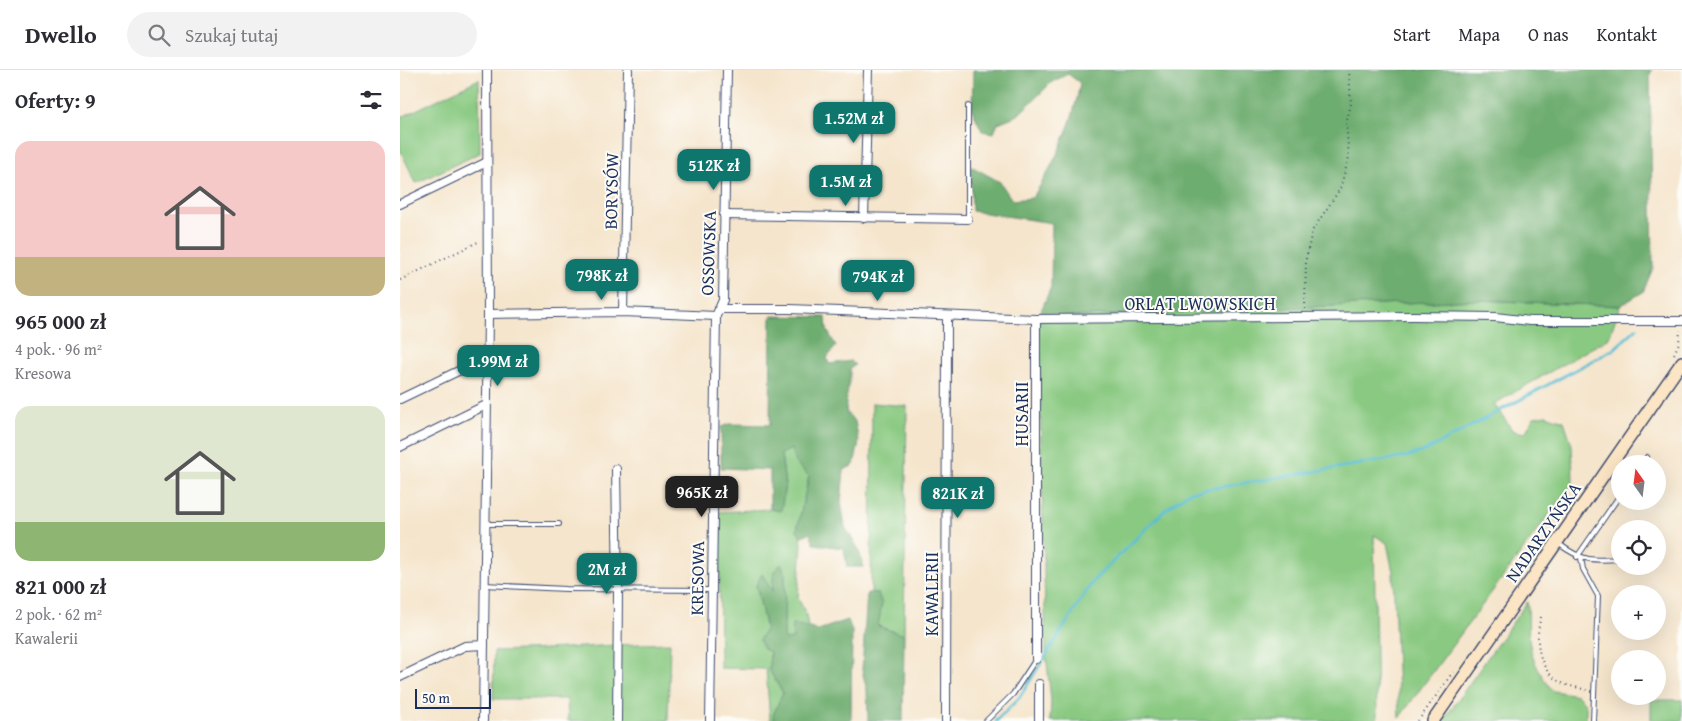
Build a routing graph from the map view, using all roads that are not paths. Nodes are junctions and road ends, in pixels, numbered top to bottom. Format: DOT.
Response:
graph roads {
  1 [pos="487,70"];
  2 [pos="628,70"];
  3 [pos="727,70"];
  4 [pos="868,70"];
  5 [pos="968,106"];
  6 [pos="487,162"];
  7 [pos="400,204"];
  8 [pos="724,215"];
  9 [pos="864,218"];
  10 [pos="968,219"];
  11 [pos="623,312"];
  12 [pos="717,313"];
  13 [pos="488,314"];
  14 [pos="947,317"];
  15 [pos="1036,319"];
  16 [pos="1682,321"];
  17 [pos="487,362"];
  18 [pos="1682,362"];
  19 [pos="400,399"];
  20 [pos="486,404"];
  21 [pos="400,447"];
  22 [pos="616,468"];
  23 [pos="1611,509"];
  24 [pos="485,524"];
  25 [pos="558,524"];
  26 [pos="1557,542"];
  27 [pos="1579,557"];
  28 [pos="1611,559"];
  29 [pos="484,585"];
  30 [pos="618,589"];
  31 [pos="711,590"];
  32 [pos="484,645"];
  33 [pos="1036,659"];
  34 [pos="400,677"];
  35 [pos="1039,684"];
  36 [pos="483,721"];
  37 [pos="617,721"];
  38 [pos="710,721"];
  39 [pos="946,721"];
  40 [pos="986,721"];
  41 [pos="1039,721"];
  42 [pos="1433,721"];
  43 [pos="1593,721"];
  1 -- 6 [label="street"];
  2 -- 11 [label="street, BORYSÓW"];
  3 -- 8 [label="street, OSSOWSKA"];
  4 -- 9 [label="street"];
  5 -- 10 [label="lane"];
  6 -- 7 [label="street"];
  6 -- 13 [label="street"];
  8 -- 9 [label="street"];
  8 -- 12 [label="street, OSSOWSKA"];
  9 -- 10 [label="street"];
  11 -- 12 [label="street, ORLĄT LWOWSKICH"];
  11 -- 13 [label="street, ORLĄT LWOWSKICH"];
  12 -- 14 [label="street, ORLĄT LWOWSKICH"];
  12 -- 31 [label="street, KRESOWA"];
  13 -- 17 [label="street"];
  14 -- 15 [label="street, ORLĄT LWOWSKICH"];
  14 -- 39 [label="street, KAWALERII"];
  15 -- 16 [label="street, ORLĄT LWOWSKICH"];
  15 -- 33 [label="street, HUSARII"];
  17 -- 19 [label="street"];
  17 -- 20 [label="street"];
  18 -- 26 [label="main road, NADARZYŃSKA"];
  20 -- 21 [label="street"];
  20 -- 24 [label="street"];
  22 -- 30 [label="street"];
  23 -- 27 [label="lane"];
  24 -- 25 [label="lane"];
  24 -- 29 [label="street"];
  26 -- 27 [label="lane"];
  26 -- 42 [label="main road, NADARZYŃSKA"];
  27 -- 28 [label="lane"];
  27 -- 43 [label="lane"];
  29 -- 30 [label="lane"];
  29 -- 32 [label="street"];
  30 -- 31 [label="lane"];
  30 -- 37 [label="street"];
  31 -- 38 [label="street, KRESOWA"];
  32 -- 34 [label="street"];
  32 -- 36 [label="street"];
  33 -- 40 [label="lane"];
  35 -- 41 [label="street"];
}
